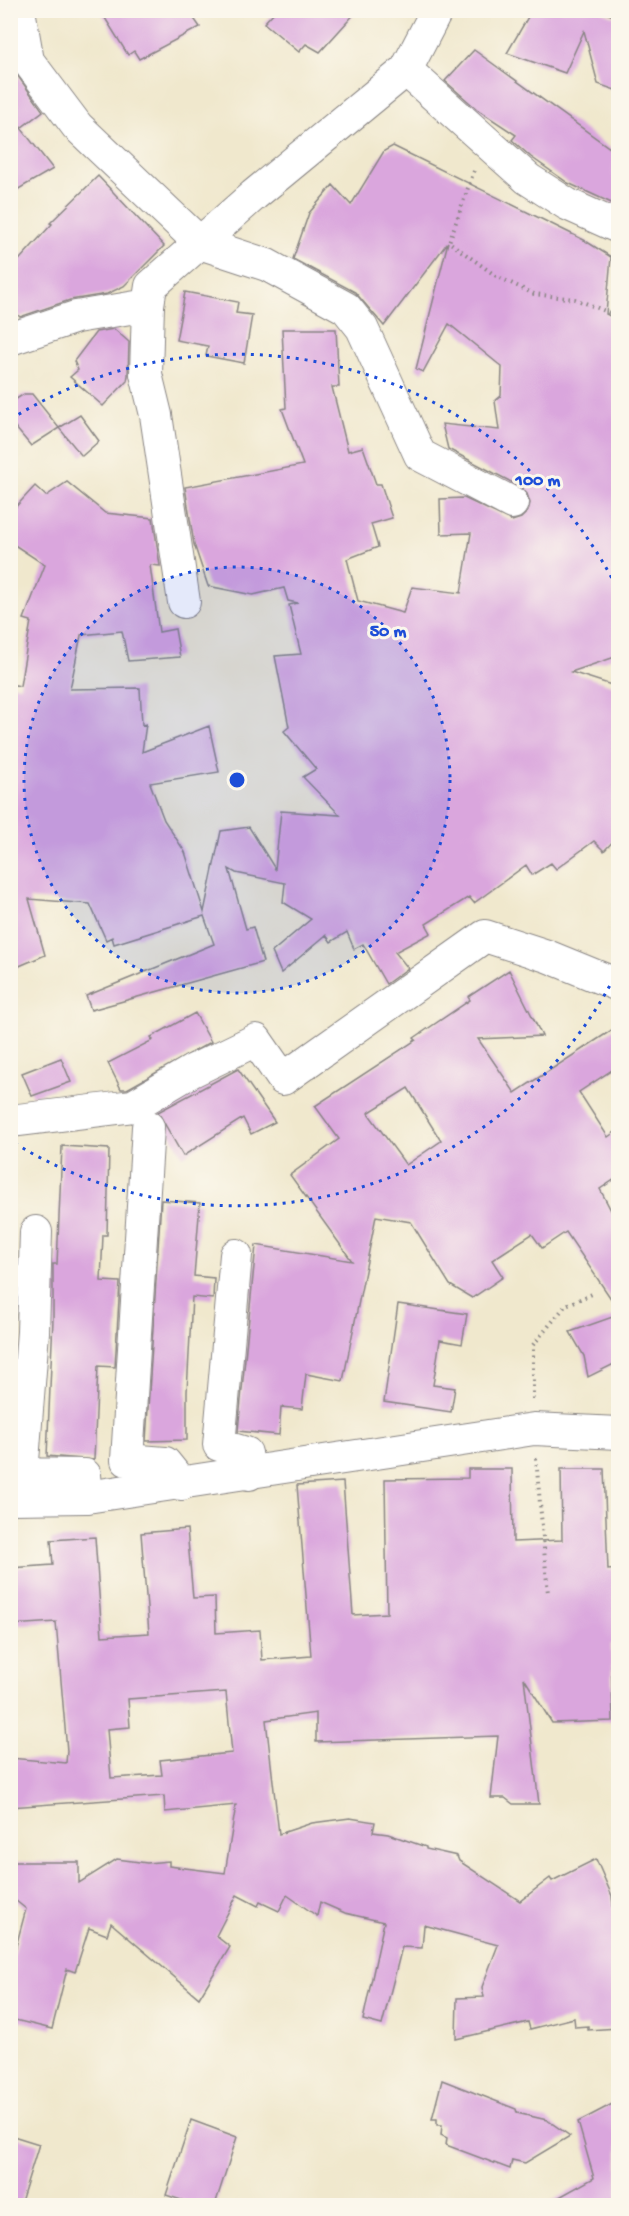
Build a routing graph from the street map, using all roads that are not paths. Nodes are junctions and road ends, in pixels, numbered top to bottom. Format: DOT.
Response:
graph roads {
  1 [pos="19,10"];
  2 [pos="438,10"];
  3 [pos="406,70"];
  4 [pos="618,228"];
  5 [pos="200,243"];
  6 [pos="148,305"];
  7 [pos="10,339"];
  8 [pos="512,503"];
  9 [pos="184,602"];
  10 [pos="618,985"];
  11 [pos="10,1121"];
  12 [pos="148,1127"];
  13 [pos="36,1232"];
  14 [pos="236,1255"];
  15 [pos="618,1433"];
  16 [pos="249,1474"];
  17 [pos="182,1484"];
  18 [pos="87,1497"];
  19 [pos="10,1498"];
  1 -- 5 [label="street"];
  2 -- 3 [label="street"];
  3 -- 4 [label="street"];
  3 -- 5 [label="street"];
  5 -- 6 [label="street"];
  5 -- 8 [label="street"];
  6 -- 7 [label="street"];
  6 -- 9 [label="street"];
  10 -- 11 [label="street"];
  12 -- 17 [label="street"];
  13 -- 18 [label="street"];
  14 -- 16 [label="street"];
  15 -- 16 [label="street"];
  16 -- 17 [label="street"];
  17 -- 18 [label="street"];
  18 -- 19 [label="street"];
}
